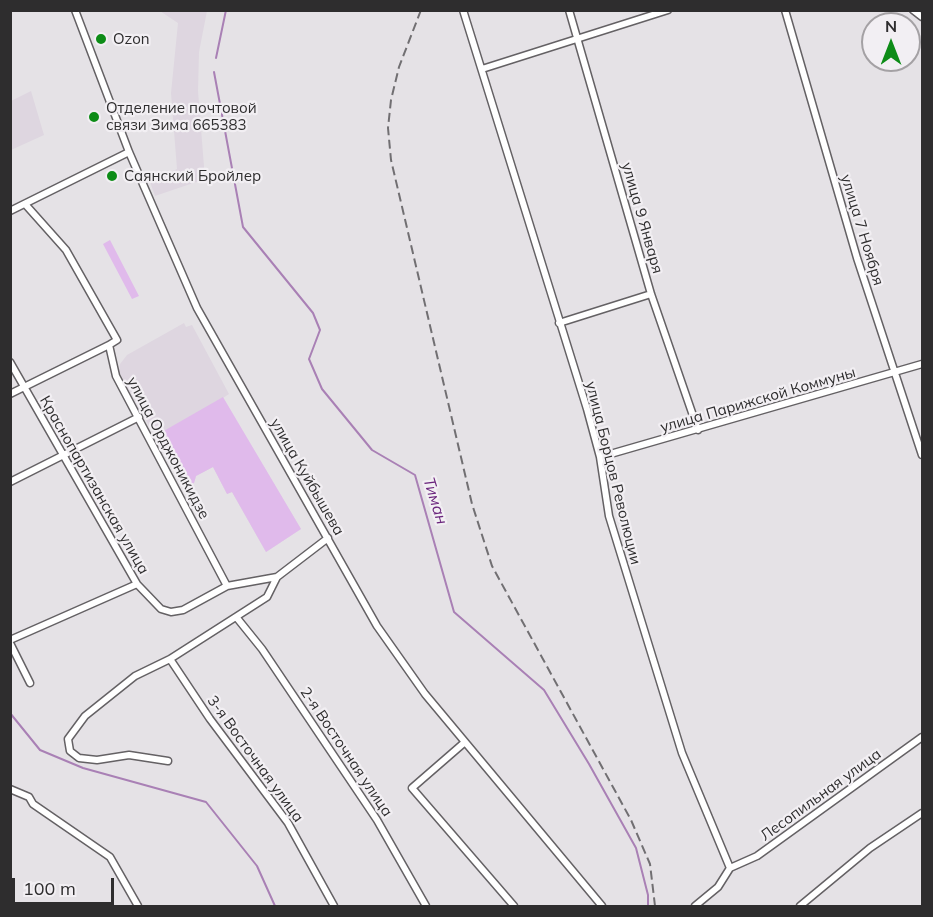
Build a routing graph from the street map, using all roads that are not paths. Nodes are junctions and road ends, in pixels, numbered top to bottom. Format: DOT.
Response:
graph roads {
  1 [pos="75,10"];
  2 [pos="463,10"];
  3 [pos="568,10"];
  4 [pos="668,10"];
  5 [pos="785,10"];
  6 [pos="913,10"];
  7 [pos="922,17"];
  8 [pos="578,39"];
  9 [pos="482,69"];
  10 [pos="129,152"];
  11 [pos="26,204"];
  12 [pos="10,211"];
  13 [pos="651,294"];
  14 [pos="559,323"];
  15 [pos="109,345"];
  16 [pos="10,362"];
  17 [pos="922,364"];
  18 [pos="896,372"];
  19 [pos="24,388"];
  20 [pos="10,394"];
  21 [pos="139,417"];
  22 [pos="698,430"];
  23 [pos="922,455"];
  24 [pos="63,457"];
  25 [pos="600,457"];
  26 [pos="10,482"];
  27 [pos="328,538"];
  28 [pos="277,577"];
  29 [pos="137,584"];
  30 [pos="227,586"];
  31 [pos="237,618"];
  32 [pos="10,641"];
  33 [pos="170,659"];
  34 [pos="30,683"];
  35 [pos="922,737"];
  36 [pos="465,742"];
  37 [pos="168,760"];
  38 [pos="10,789"];
  39 [pos="922,813"];
  40 [pos="730,868"];
  41 [pos="138,906"];
  42 [pos="334,906"];
  43 [pos="426,906"];
  44 [pos="514,906"];
  45 [pos="602,906"];
  46 [pos="695,906"];
  47 [pos="800,906"];
  1 -- 10 [label="street, улица Куйбышева"];
  2 -- 9 [label="street, улица Борцов Революции"];
  3 -- 8 [label="street, улица 9 Января"];
  4 -- 8 [label="street"];
  5 -- 18 [label="street, улица 7 Ноября"];
  6 -- 7 [label="street"];
  8 -- 9 [label="street"];
  8 -- 13 [label="street, улица 9 Января"];
  9 -- 14 [label="street, улица Борцов Революции"];
  10 -- 11 [label="street"];
  10 -- 27 [label="street, улица Куйбышева"];
  11 -- 12 [label="street"];
  11 -- 15 [label="street, улица Орджоникидзе"];
  13 -- 14 [label="street"];
  13 -- 22 [label="street, улица 9 Января"];
  14 -- 25 [label="street, улица Борцов Революции"];
  15 -- 19 [label="street"];
  15 -- 21 [label="street, улица Орджоникидзе"];
  16 -- 19 [label="street, Краснопартизанская улица"];
  17 -- 18 [label="street, улица Парижской Коммуны"];
  18 -- 22 [label="street, улица Парижской Коммуны"];
  18 -- 23 [label="street, улица 7 Ноября"];
  19 -- 20 [label="street"];
  19 -- 24 [label="street, Краснопартизанская улица"];
  21 -- 24 [label="street"];
  21 -- 30 [label="street, улица Орджоникидзе"];
  22 -- 25 [label="street, улица Парижской Коммуны"];
  24 -- 26 [label="street"];
  24 -- 29 [label="street, Краснопартизанская улица"];
  25 -- 40 [label="street, улица Борцов Революции"];
  27 -- 28 [label="street"];
  27 -- 36 [label="street, улица Куйбышева"];
  28 -- 30 [label="street"];
  28 -- 31 [label="street"];
  29 -- 30 [label="street, Краснопартизанская улица"];
  29 -- 32 [label="street"];
  31 -- 33 [label="street"];
  31 -- 43 [label="street, 2-я Восточная улица"];
  32 -- 34 [label="street"];
  33 -- 37 [label="street"];
  33 -- 42 [label="street, 3-я Восточная улица"];
  35 -- 40 [label="street, Лесопильная улица"];
  36 -- 44 [label="street"];
  36 -- 45 [label="street, улица Куйбышева"];
  38 -- 41 [label="street"];
  39 -- 47 [label="street"];
  40 -- 46 [label="street"];
}
